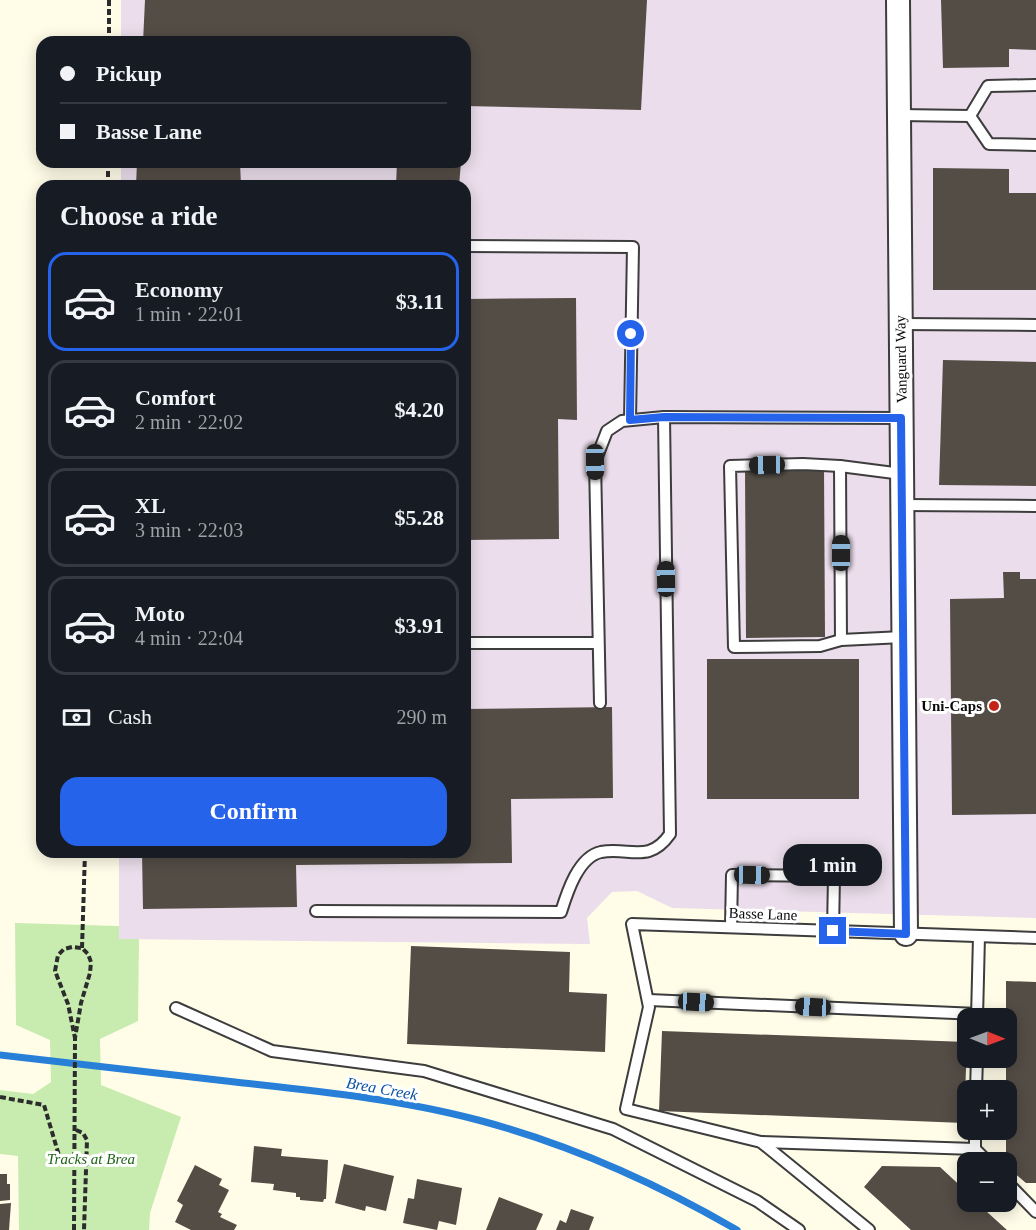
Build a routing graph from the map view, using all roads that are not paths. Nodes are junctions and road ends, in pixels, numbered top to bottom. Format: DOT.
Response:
graph roads {
  1 [pos="898,0"];
  2 [pos="1036,85"];
  3 [pos="898,115"];
  4 [pos="970,116"];
  5 [pos="1036,145"];
  6 [pos="471,246"];
  7 [pos="900,324"];
  8 [pos="1036,324"];
  9 [pos="664,417"];
  10 [pos="901,418"];
  11 [pos="630,420"];
  12 [pos="840,466"];
  13 [pos="902,474"];
  14 [pos="902,504"];
  15 [pos="1036,506"];
  16 [pos="903,637"];
  17 [pos="841,640"];
  18 [pos="471,643"];
  19 [pos="598,643"];
  20 [pos="600,703"];
  21 [pos="316,911"];
  22 [pos="731,927"];
  23 [pos="833,931"];
  24 [pos="906,934"];
  25 [pos="979,936"];
  26 [pos="1036,938"];
  27 [pos="649,1000"];
  28 [pos="176,1008"];
  29 [pos="977,1008"];
  30 [pos="957,1015"];
  31 [pos="975,1140"];
  32 [pos="761,1142"];
  33 [pos="975,1149"];
  34 [pos="978,1152"];
  35 [pos="1017,1192"];
  36 [pos="1036,1212"];
  37 [pos="799,1230"];
  38 [pos="869,1230"];
  1 -- 3 [label="street, Vanguard Way"];
  2 -- 4 [label="lane"];
  3 -- 4 [label="lane"];
  3 -- 7 [label="street, Vanguard Way"];
  4 -- 5 [label="lane"];
  6 -- 11 [label="lane"];
  7 -- 8 [label="lane"];
  7 -- 10 [label="street, Vanguard Way"];
  9 -- 10 [label="lane"];
  9 -- 11 [label="lane"];
  9 -- 21 [label="lane"];
  10 -- 13 [label="street, Vanguard Way"];
  11 -- 19 [label="lane"];
  12 -- 13 [label="lane"];
  12 -- 17 [label="lane"];
  12 -- 17 [label="lane"];
  13 -- 14 [label="street, Vanguard Way"];
  14 -- 15 [label="lane"];
  14 -- 16 [label="street, Vanguard Way"];
  16 -- 17 [label="lane"];
  16 -- 24 [label="street, Vanguard Way"];
  18 -- 19 [label="lane"];
  19 -- 20 [label="lane"];
  22 -- 23 [label="lane, Basse Lane"];
  22 -- 23 [label="lane"];
  22 -- 27 [label="lane, Basse Lane"];
  23 -- 24 [label="lane, Basse Lane"];
  24 -- 25 [label="lane, Basse Lane"];
  25 -- 26 [label="lane, Basse Lane"];
  25 -- 29 [label="lane"];
  27 -- 30 [label="lane"];
  27 -- 32 [label="lane"];
  28 -- 37 [label="lane"];
  31 -- 33 [label="lane"];
  32 -- 33 [label="lane"];
  32 -- 38 [label="lane"];
  33 -- 34 [label="lane"];
  35 -- 36 [label="lane"];
}
